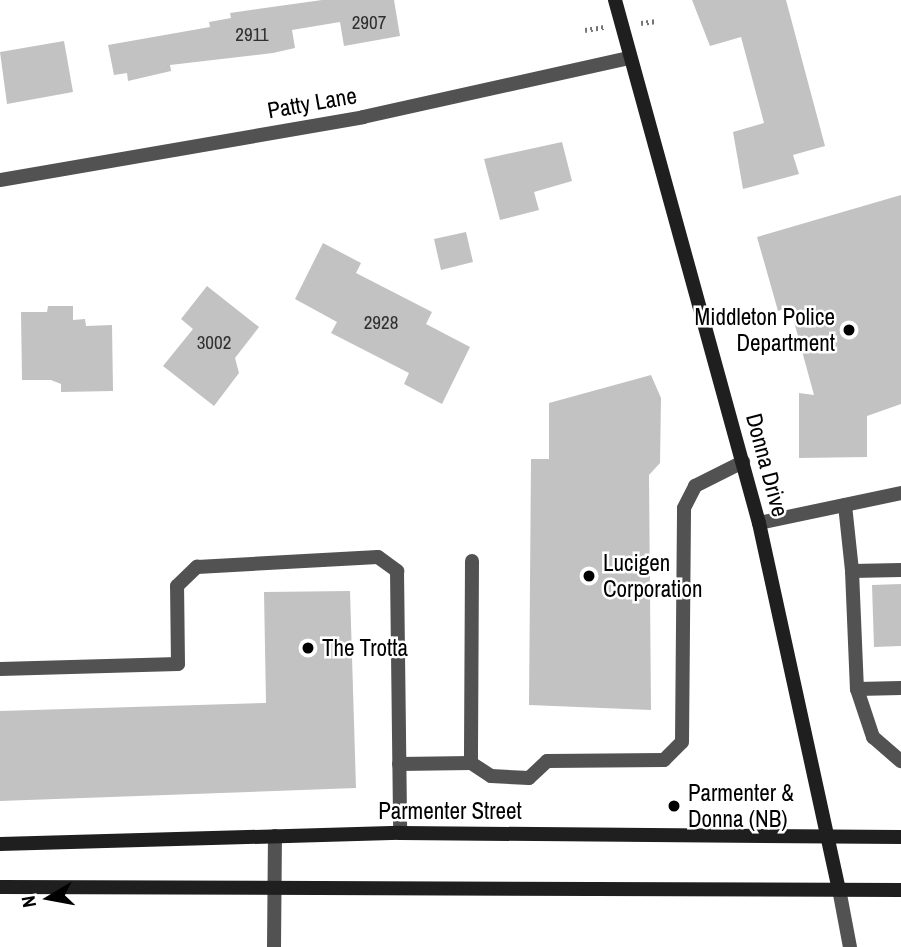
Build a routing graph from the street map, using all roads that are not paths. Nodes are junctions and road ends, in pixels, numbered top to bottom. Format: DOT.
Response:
graph roads {
  1 [pos="615,0"];
  2 [pos="630,58"];
  3 [pos="0,180"];
  4 [pos="743,462"];
  5 [pos="901,492"];
  6 [pos="845,505"];
  7 [pos="759,523"];
  8 [pos="472,561"];
  9 [pos="901,570"];
  10 [pos="852,571"];
  11 [pos="0,669"];
  12 [pos="901,688"];
  13 [pos="857,689"];
  14 [pos="901,761"];
  15 [pos="471,763"];
  16 [pos="399,764"];
  17 [pos="400,833"];
  18 [pos="275,836"];
  19 [pos="829,838"];
  20 [pos="901,838"];
  21 [pos="0,844"];
  22 [pos="277,885"];
  23 [pos="0,887"];
  24 [pos="839,889"];
  25 [pos="901,890"];
  26 [pos="274,947"];
  27 [pos="850,947"];
  1 -- 2 [label="street, Donna Drive"];
  2 -- 3 [label="street, Patty Lane"];
  2 -- 4 [label="street, Donna Drive"];
  4 -- 7 [label="street, Donna Drive"];
  4 -- 15 [label="street"];
  5 -- 6 [label="street"];
  6 -- 7 [label="street"];
  6 -- 10 [label="street"];
  7 -- 19 [label="street, Donna Drive"];
  8 -- 15 [label="street"];
  9 -- 10 [label="street"];
  10 -- 13 [label="street"];
  11 -- 16 [label="street"];
  12 -- 13 [label="street"];
  13 -- 14 [label="street"];
  15 -- 16 [label="street"];
  16 -- 17 [label="street"];
  17 -- 18 [label="street, Parmenter Street"];
  17 -- 19 [label="street, Parmenter Street"];
  18 -- 21 [label="street, Parmenter Street"];
  18 -- 22 [label="street"];
  19 -- 20 [label="street, Parmenter Street"];
  19 -- 24 [label="street, Donna Drive"];
  22 -- 23 [label="street"];
  22 -- 24 [label="street"];
  22 -- 26 [label="street"];
  24 -- 25 [label="street"];
  24 -- 27 [label="street, Donna Drive"];
}
